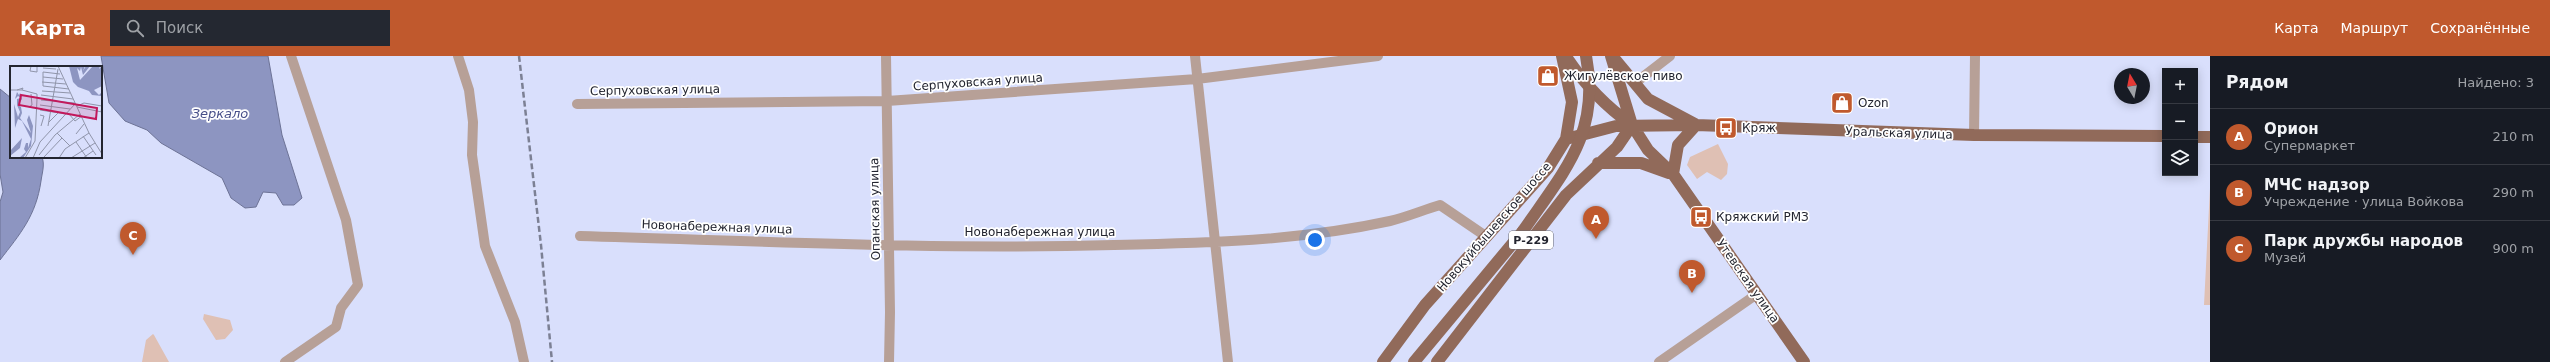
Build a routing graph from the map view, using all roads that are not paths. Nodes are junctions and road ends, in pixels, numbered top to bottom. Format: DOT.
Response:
graph roads {
  1 [pos="291,56"];
  2 [pos="458,56"];
  3 [pos="886,56"];
  4 [pos="1195,56"];
  5 [pos="1378,56"];
  6 [pos="1562,56"];
  7 [pos="1565,56"];
  8 [pos="1586,56"];
  9 [pos="1611,56"];
  10 [pos="1670,56"];
  11 [pos="1974,56"];
  12 [pos="1197,79"];
  13 [pos="1635,83"];
  14 [pos="887,101"];
  15 [pos="578,104"];
  16 [pos="1632,125"];
  17 [pos="1696,125"];
  18 [pos="1974,135"];
  19 [pos="2162,136"];
  20 [pos="2198,137"];
  21 [pos="2210,137"];
  22 [pos="1566,139"];
  23 [pos="1598,163"];
  24 [pos="1548,168"];
  25 [pos="1673,174"];
  26 [pos="1570,190"];
  27 [pos="580,236"];
  28 [pos="1487,236"];
  29 [pos="1214,242"];
  30 [pos="888,245"];
  31 [pos="1758,294"];
  32 [pos="1802,361"];
  33 [pos="285,362"];
  34 [pos="524,362"];
  35 [pos="889,362"];
  36 [pos="1228,362"];
  37 [pos="1383,362"];
  38 [pos="1414,362"];
  39 [pos="1437,362"];
  40 [pos="1659,362"];
  1 -- 33 [label="street"];
  2 -- 34 [label="street"];
  3 -- 14 [label="street, Опанская улица"];
  4 -- 12 [label="street"];
  5 -- 12 [label="street, Серпуховская улица"];
  6 -- 22 [label="main road, Новокуйбышевское шоссе"];
  7 -- 16 [label="main road"];
  8 -- 38 [label="main road, Новокуйбышевское шоссе, bridge"];
  9 -- 13 [label="main road"];
  9 -- 16 [label="main road"];
  10 -- 13 [label="street"];
  11 -- 18 [label="street"];
  12 -- 14 [label="street, Серпуховская улица"];
  12 -- 29 [label="street"];
  13 -- 17 [label="main road"];
  14 -- 15 [label="street, Серпуховская улица"];
  14 -- 30 [label="street, Опанская улица"];
  16 -- 17 [label="main road, Уральская улица"];
  16 -- 22 [label="main road, Уральская улица"];
  16 -- 23 [label="main road, Р-229"];
  16 -- 25 [label="main road, Утевская улица"];
  17 -- 18 [label="main road, Уральская улица"];
  17 -- 25 [label="main road"];
  18 -- 19 [label="main road, Уральская улица"];
  20 -- 21 [label="main road"];
  22 -- 24 [label="main road, Новокуйбышевское шоссе"];
  23 -- 25 [label="main road"];
  23 -- 26 [label="main road, Р-229"];
  24 -- 26 [label="main road"];
  24 -- 28 [label="main road, Новокуйбышевское шоссе"];
  25 -- 31 [label="main road, Утевская улица"];
  26 -- 39 [label="main road, Р-229"];
  27 -- 30 [label="street, Новонабережная улица"];
  28 -- 29 [label="street, Новонабережная улица"];
  28 -- 37 [label="main road, Новокуйбышевское шоссе"];
  29 -- 30 [label="street, Новонабережная улица"];
  29 -- 36 [label="street"];
  30 -- 35 [label="street, Опанская улица"];
  31 -- 32 [label="main road, Утевская улица"];
  31 -- 40 [label="street"];
}
